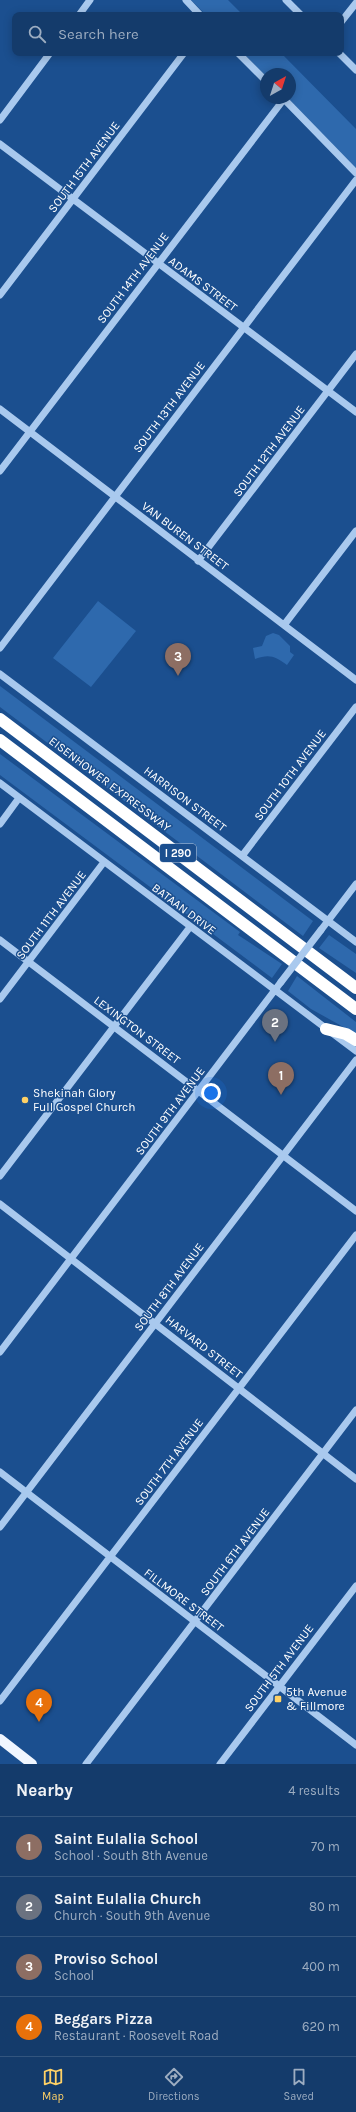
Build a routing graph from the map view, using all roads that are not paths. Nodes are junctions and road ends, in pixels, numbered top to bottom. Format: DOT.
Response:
graph roads {
  1 [pos="90,0"];
  2 [pos="186,0"];
  3 [pos="286,0"];
  4 [pos="356,3"];
  5 [pos="81,12"];
  6 [pos="197,12"];
  7 [pos="298,12"];
  8 [pos="344,18"];
  9 [pos="48,56"];
  10 [pos="182,56"];
  11 [pos="241,56"];
  12 [pos="342,56"];
  13 [pos="356,70"];
  14 [pos="260,75"];
  15 [pos="279,104"];
  16 [pos="288,104"];
  17 [pos="0,120"];
  18 [pos="0,144"];
  19 [pos="356,173"];
  20 [pos="356,180"];
  21 [pos="73,200"];
  22 [pos="157,263"];
  23 [pos="0,295"];
  24 [pos="243,328"];
  25 [pos="356,354"];
  26 [pos="328,391"];
  27 [pos="0,410"];
  28 [pos="356,412"];
  29 [pos="30,432"];
  30 [pos="0,471"];
  31 [pos="115,497"];
  32 [pos="356,532"];
  33 [pos="198,560"];
  34 [pos="284,625"];
  35 [pos="0,648"];
  36 [pos="0,674"];
  37 [pos="356,680"];
  38 [pos="356,707"];
  39 [pos="0,719"];
  40 [pos="0,740"];
  41 [pos="0,784"];
  42 [pos="19,798"];
  43 [pos="0,824"];
  44 [pos="242,856"];
  45 [pos="104,862"];
  46 [pos="356,884"];
  47 [pos="328,920"];
  48 [pos="190,927"];
  49 [pos="0,940"];
  50 [pos="356,942"];
  51 [pos="29,962"];
  52 [pos="356,988"];
  53 [pos="276,990"];
  54 [pos="0,999"];
  55 [pos="356,1009"];
  56 [pos="114,1026"];
  57 [pos="326,1029"];
  58 [pos="356,1040"];
  59 [pos="356,1052"];
  60 [pos="356,1060"];
  61 [pos="199,1090"];
  62 [pos="283,1155"];
  63 [pos="0,1176"];
  64 [pos="0,1204"];
  65 [pos="356,1211"];
  66 [pos="356,1235"];
  67 [pos="71,1259"];
  68 [pos="155,1323"];
  69 [pos="0,1352"];
  70 [pos="239,1388"];
  71 [pos="356,1410"];
  72 [pos="323,1453"];
  73 [pos="0,1472"];
  74 [pos="356,1478"];
  75 [pos="26,1492"];
  76 [pos="0,1527"];
  77 [pos="111,1558"];
  78 [pos="356,1586"];
  79 [pos="195,1622"];
  80 [pos="279,1687"];
  81 [pos="0,1701"];
  82 [pos="0,1739"];
  83 [pos="356,1745"];
  84 [pos="87,1763"];
  85 [pos="32,1764"];
  86 [pos="220,1764"];
  1 -- 5 [label="street"];
  2 -- 6 [label="street"];
  3 -- 7 [label="street"];
  4 -- 8 [label="street"];
  9 -- 17 [label="street"];
  10 -- 21 [label="street, SOUTH 15TH AVENUE"];
  11 -- 14 [label="street"];
  12 -- 13 [label="street"];
  15 -- 22 [label="street, SOUTH 14TH AVENUE"];
  16 -- 19 [label="street"];
  18 -- 21 [label="street, ADAMS STREET"];
  20 -- 24 [label="street, SOUTH 13TH AVENUE"];
  21 -- 22 [label="street, ADAMS STREET"];
  21 -- 23 [label="street, SOUTH 15TH AVENUE"];
  22 -- 24 [label="street, ADAMS STREET"];
  22 -- 29 [label="street, SOUTH 14TH AVENUE"];
  24 -- 26 [label="street, ADAMS STREET"];
  24 -- 31 [label="street, SOUTH 13TH AVENUE"];
  25 -- 26 [label="street, SOUTH 12TH AVENUE"];
  26 -- 28 [label="street, ADAMS STREET"];
  26 -- 33 [label="street, SOUTH 12TH AVENUE"];
  27 -- 29 [label="street, VAN BUREN STREET"];
  29 -- 30 [label="street, SOUTH 14TH AVENUE"];
  29 -- 31 [label="street, VAN BUREN STREET"];
  31 -- 33 [label="street, VAN BUREN STREET"];
  31 -- 35 [label="street, SOUTH 13TH AVENUE"];
  32 -- 34 [label="street"];
  33 -- 34 [label="street, VAN BUREN STREET"];
  34 -- 37 [label="street, VAN BUREN STREET"];
  36 -- 44 [label="street, HARRISON STREET"];
  38 -- 44 [label="street, SOUTH 10TH AVENUE"];
  39 -- 52 [label="highway, EISENHOWER EXPRESSWAY / I 290"];
  40 -- 55 [label="highway, I 290"];
  41 -- 42 [label="street, BATAAN DRIVE"];
  42 -- 43 [label="street"];
  42 -- 45 [label="street, BATAAN DRIVE"];
  44 -- 47 [label="street, HARRISON STREET"];
  45 -- 48 [label="street, BATAAN DRIVE"];
  45 -- 51 [label="street, SOUTH 11TH AVENUE"];
  46 -- 47 [label="street, SOUTH 9TH AVENUE"];
  47 -- 50 [label="street, HARRISON STREET"];
  47 -- 53 [label="street, SOUTH 9TH AVENUE, bridge"];
  48 -- 53 [label="street, BATAAN DRIVE"];
  48 -- 56 [label="street"];
  49 -- 51 [label="street, LEXINGTON STREET"];
  51 -- 54 [label="street, SOUTH 11TH AVENUE"];
  51 -- 56 [label="street, LEXINGTON STREET"];
  53 -- 57 [label="street, BATAAN DRIVE"];
  53 -- 61 [label="street, SOUTH 9TH AVENUE"];
  56 -- 61 [label="street, LEXINGTON STREET"];
  56 -- 63 [label="street"];
  57 -- 58 [label="highway"];
  57 -- 59 [label="street, BATAAN DRIVE"];
  60 -- 62 [label="street, SOUTH 8TH AVENUE"];
  61 -- 62 [label="street, LEXINGTON STREET"];
  61 -- 67 [label="street, SOUTH 9TH AVENUE"];
  62 -- 65 [label="street, LEXINGTON STREET"];
  62 -- 68 [label="street, SOUTH 8TH AVENUE"];
  64 -- 67 [label="street, HARVARD STREET"];
  66 -- 70 [label="street, SOUTH 7TH AVENUE"];
  67 -- 68 [label="street, HARVARD STREET"];
  67 -- 69 [label="street, SOUTH 9TH AVENUE"];
  68 -- 70 [label="street, HARVARD STREET"];
  68 -- 75 [label="street, SOUTH 8TH AVENUE"];
  70 -- 72 [label="street, HARVARD STREET"];
  70 -- 77 [label="street, SOUTH 7TH AVENUE"];
  71 -- 72 [label="street, SOUTH 6TH AVENUE"];
  72 -- 74 [label="street, HARVARD STREET"];
  72 -- 79 [label="street, SOUTH 6TH AVENUE"];
  73 -- 75 [label="street, FILLMORE STREET"];
  75 -- 76 [label="street, SOUTH 8TH AVENUE"];
  75 -- 77 [label="street, FILLMORE STREET"];
  77 -- 79 [label="street, FILLMORE STREET"];
  77 -- 81 [label="street, SOUTH 7TH AVENUE"];
  78 -- 80 [label="street, SOUTH 5TH AVENUE"];
  79 -- 80 [label="street, FILLMORE STREET"];
  79 -- 84 [label="street, SOUTH 6TH AVENUE"];
  80 -- 83 [label="street, FILLMORE STREET"];
  80 -- 86 [label="street, SOUTH 5TH AVENUE"];
  82 -- 85 [label="main road"];
}
